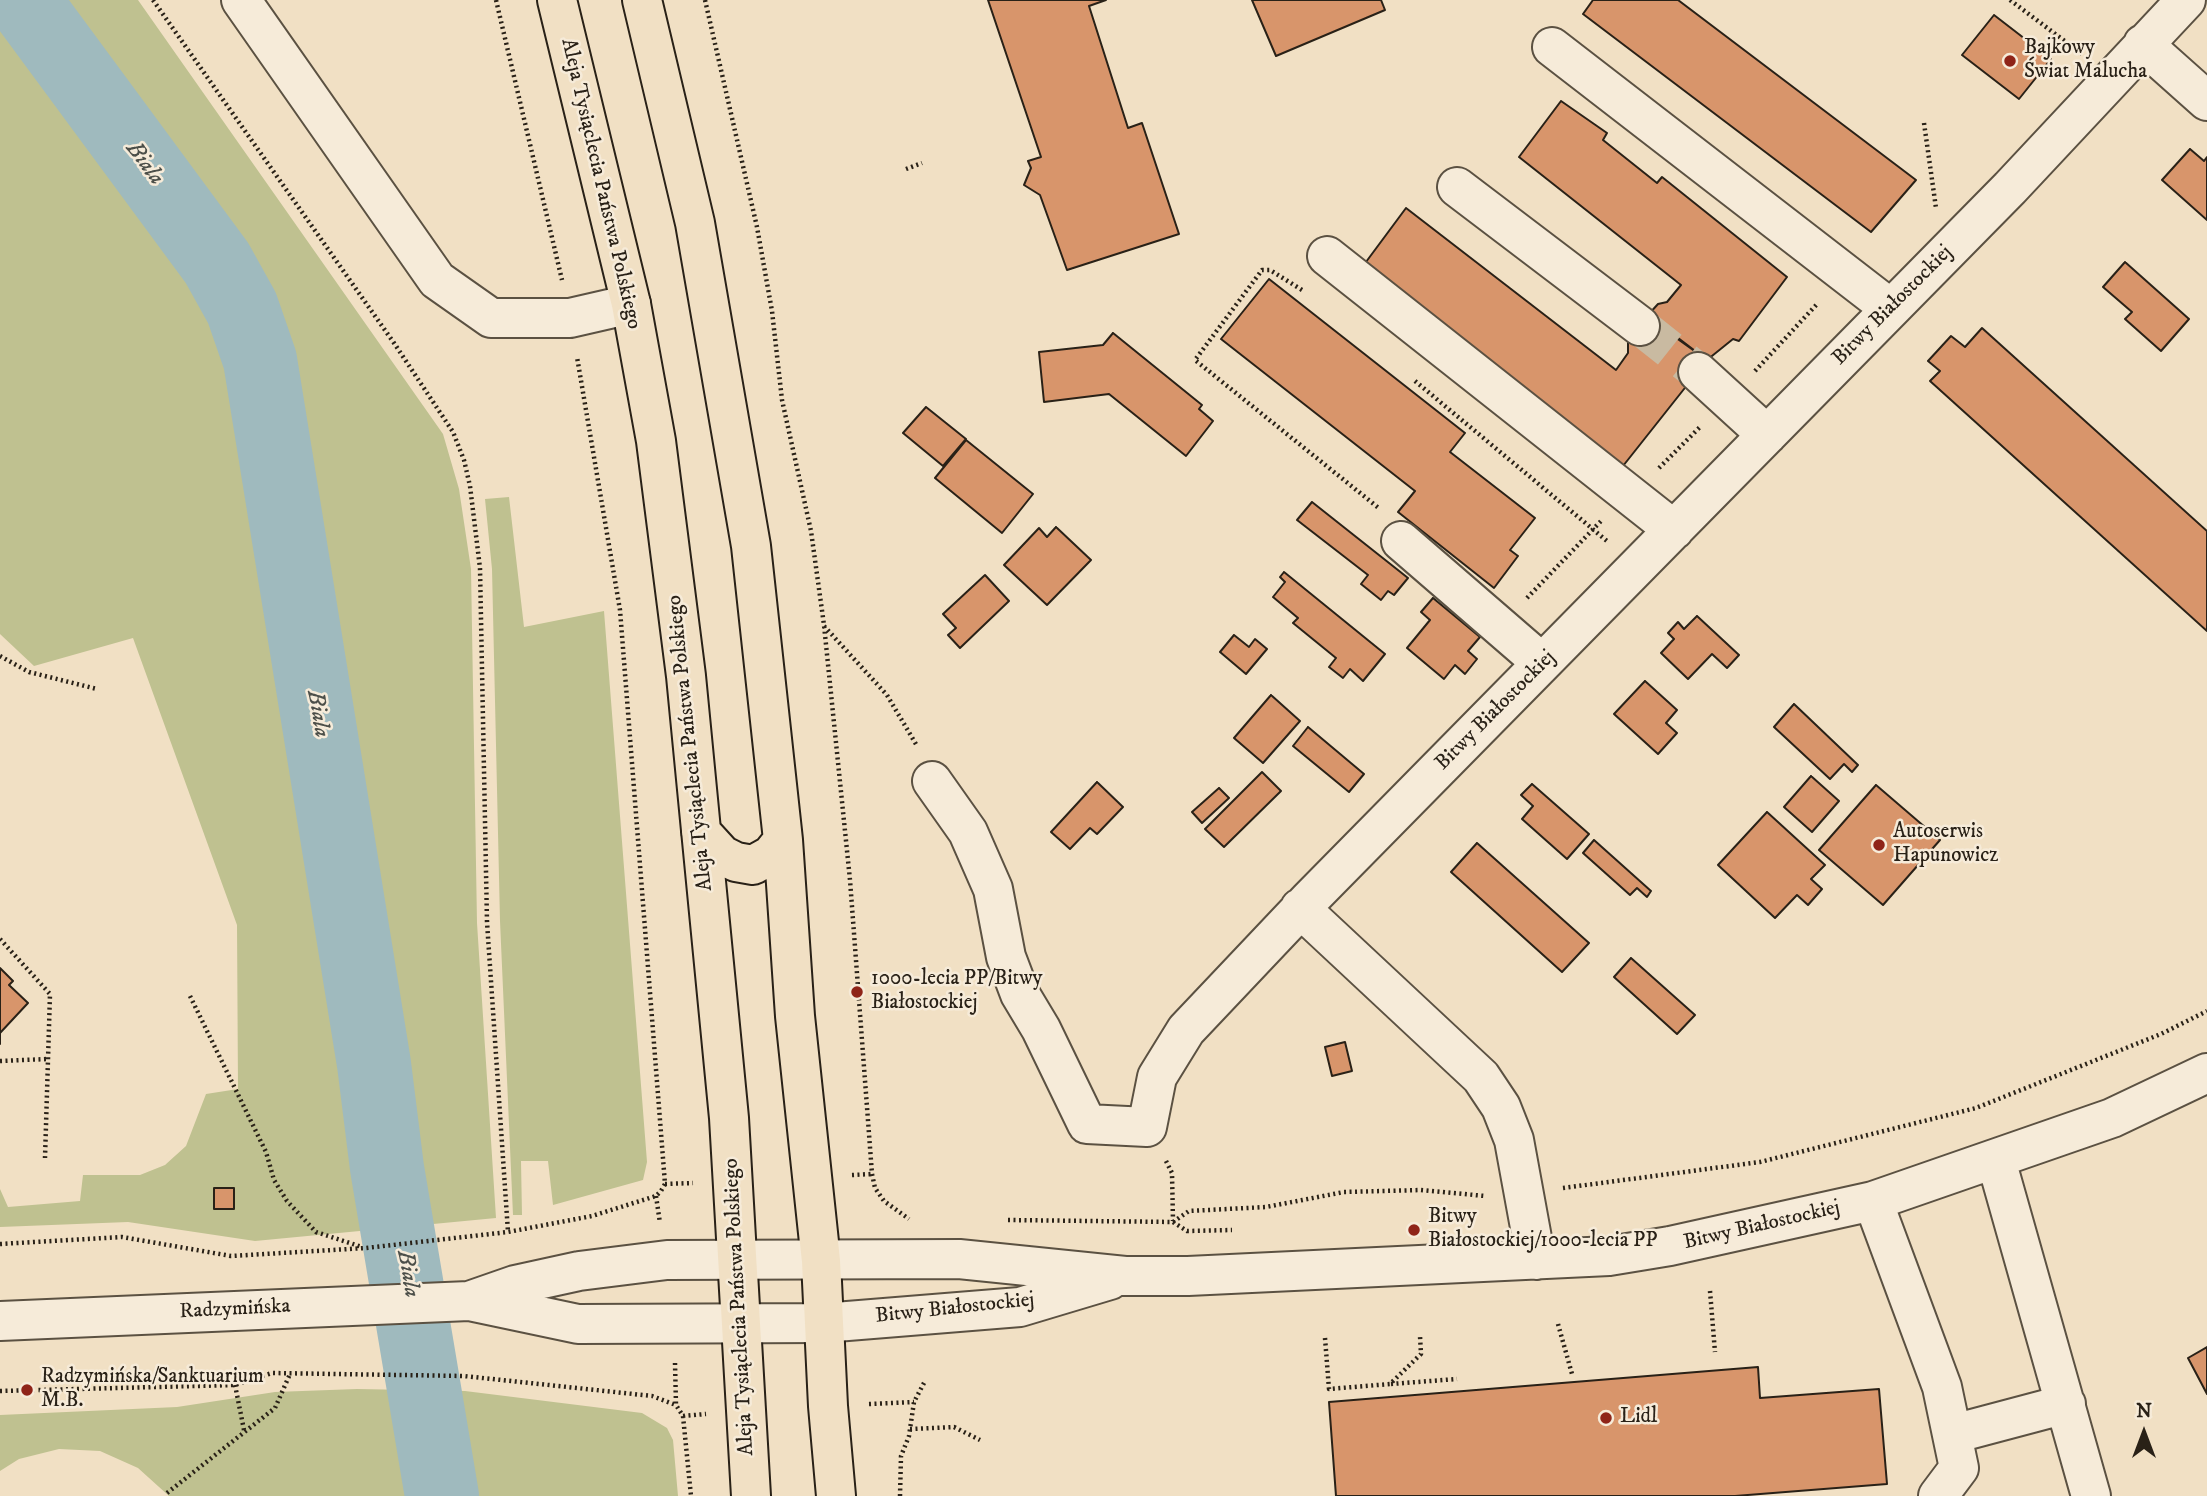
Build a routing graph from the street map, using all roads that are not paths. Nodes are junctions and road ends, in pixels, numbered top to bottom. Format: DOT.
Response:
graph roads {
  1 [pos="241,0"];
  2 [pos="557,0"];
  3 [pos="642,0"];
  4 [pos="2186,0"];
  5 [pos="2143,44"];
  6 [pos="1552,47"];
  7 [pos="2207,101"];
  8 [pos="1457,187"];
  9 [pos="1327,256"];
  10 [pos="631,304"];
  11 [pos="1891,309"];
  12 [pos="1640,326"];
  13 [pos="1698,372"];
  14 [pos="1767,435"];
  15 [pos="1674,530"];
  16 [pos="1401,541"];
  17 [pos="1542,663"];
  18 [pos="932,781"];
  19 [pos="701,832"];
  20 [pos="783,840"];
  21 [pos="1305,904"];
  22 [pos="2207,1073"];
  23 [pos="1996,1160"];
  24 [pos="1873,1201"];
  25 [pos="1536,1260"];
  26 [pos="735,1261"];
  27 [pos="821,1261"];
  28 [pos="1125,1276"];
  29 [pos="462,1301"];
  30 [pos="0,1321"];
  31 [pos="823,1322"];
  32 [pos="739,1324"];
  33 [pos="2066,1404"];
  34 [pos="1954,1473"];
  35 [pos="751,1496"];
  36 [pos="836,1496"];
  37 [pos="2091,1496"];
  1 -- 10 [label="street"];
  2 -- 10 [label="main road, Aleja Tysiąclecia Państwa Polskiego"];
  3 -- 20 [label="main road"];
  4 -- 5 [label="street, Bitwy Białostockiej"];
  5 -- 7 [label="street"];
  5 -- 11 [label="street, Bitwy Białostockiej"];
  6 -- 11 [label="street"];
  8 -- 12 [label="street"];
  9 -- 15 [label="street"];
  10 -- 19 [label="main road, Aleja Tysiąclecia Państwa Polskiego"];
  11 -- 14 [label="street, Bitwy Białostockiej"];
  13 -- 14 [label="street"];
  14 -- 15 [label="street, Bitwy Białostockiej"];
  15 -- 17 [label="street, Bitwy Białostockiej"];
  16 -- 17 [label="street"];
  17 -- 21 [label="street, Bitwy Białostockiej"];
  18 -- 21 [label="street, Bitwy Białostockiej"];
  19 -- 20 [label="main road"];
  19 -- 26 [label="main road, Aleja Tysiąclecia Państwa Polskiego"];
  20 -- 27 [label="main road"];
  21 -- 25 [label="street"];
  22 -- 23 [label="street, Bitwy Białostockiej"];
  23 -- 24 [label="street, Bitwy Białostockiej"];
  23 -- 33 [label="street"];
  24 -- 25 [label="street, Bitwy Białostockiej"];
  24 -- 34 [label="street"];
  25 -- 28 [label="street, Bitwy Białostockiej"];
  26 -- 27 [label="street, Bitwy Białostockiej"];
  26 -- 29 [label="street, Radzymińska"];
  26 -- 32 [label="main road, Aleja Tysiąclecia Państwa Polskiego"];
  27 -- 28 [label="street, Bitwy Białostockiej"];
  27 -- 31 [label="main road"];
  28 -- 31 [label="street, Bitwy Białostockiej"];
  29 -- 30 [label="street, Radzymińska"];
  29 -- 32 [label="street, Radzymińska"];
  31 -- 32 [label="street, Bitwy Białostockiej"];
  31 -- 36 [label="main road"];
  32 -- 35 [label="main road, Aleja Tysiąclecia Państwa Polskiego"];
  33 -- 34 [label="street"];
  33 -- 37 [label="street"];
}
